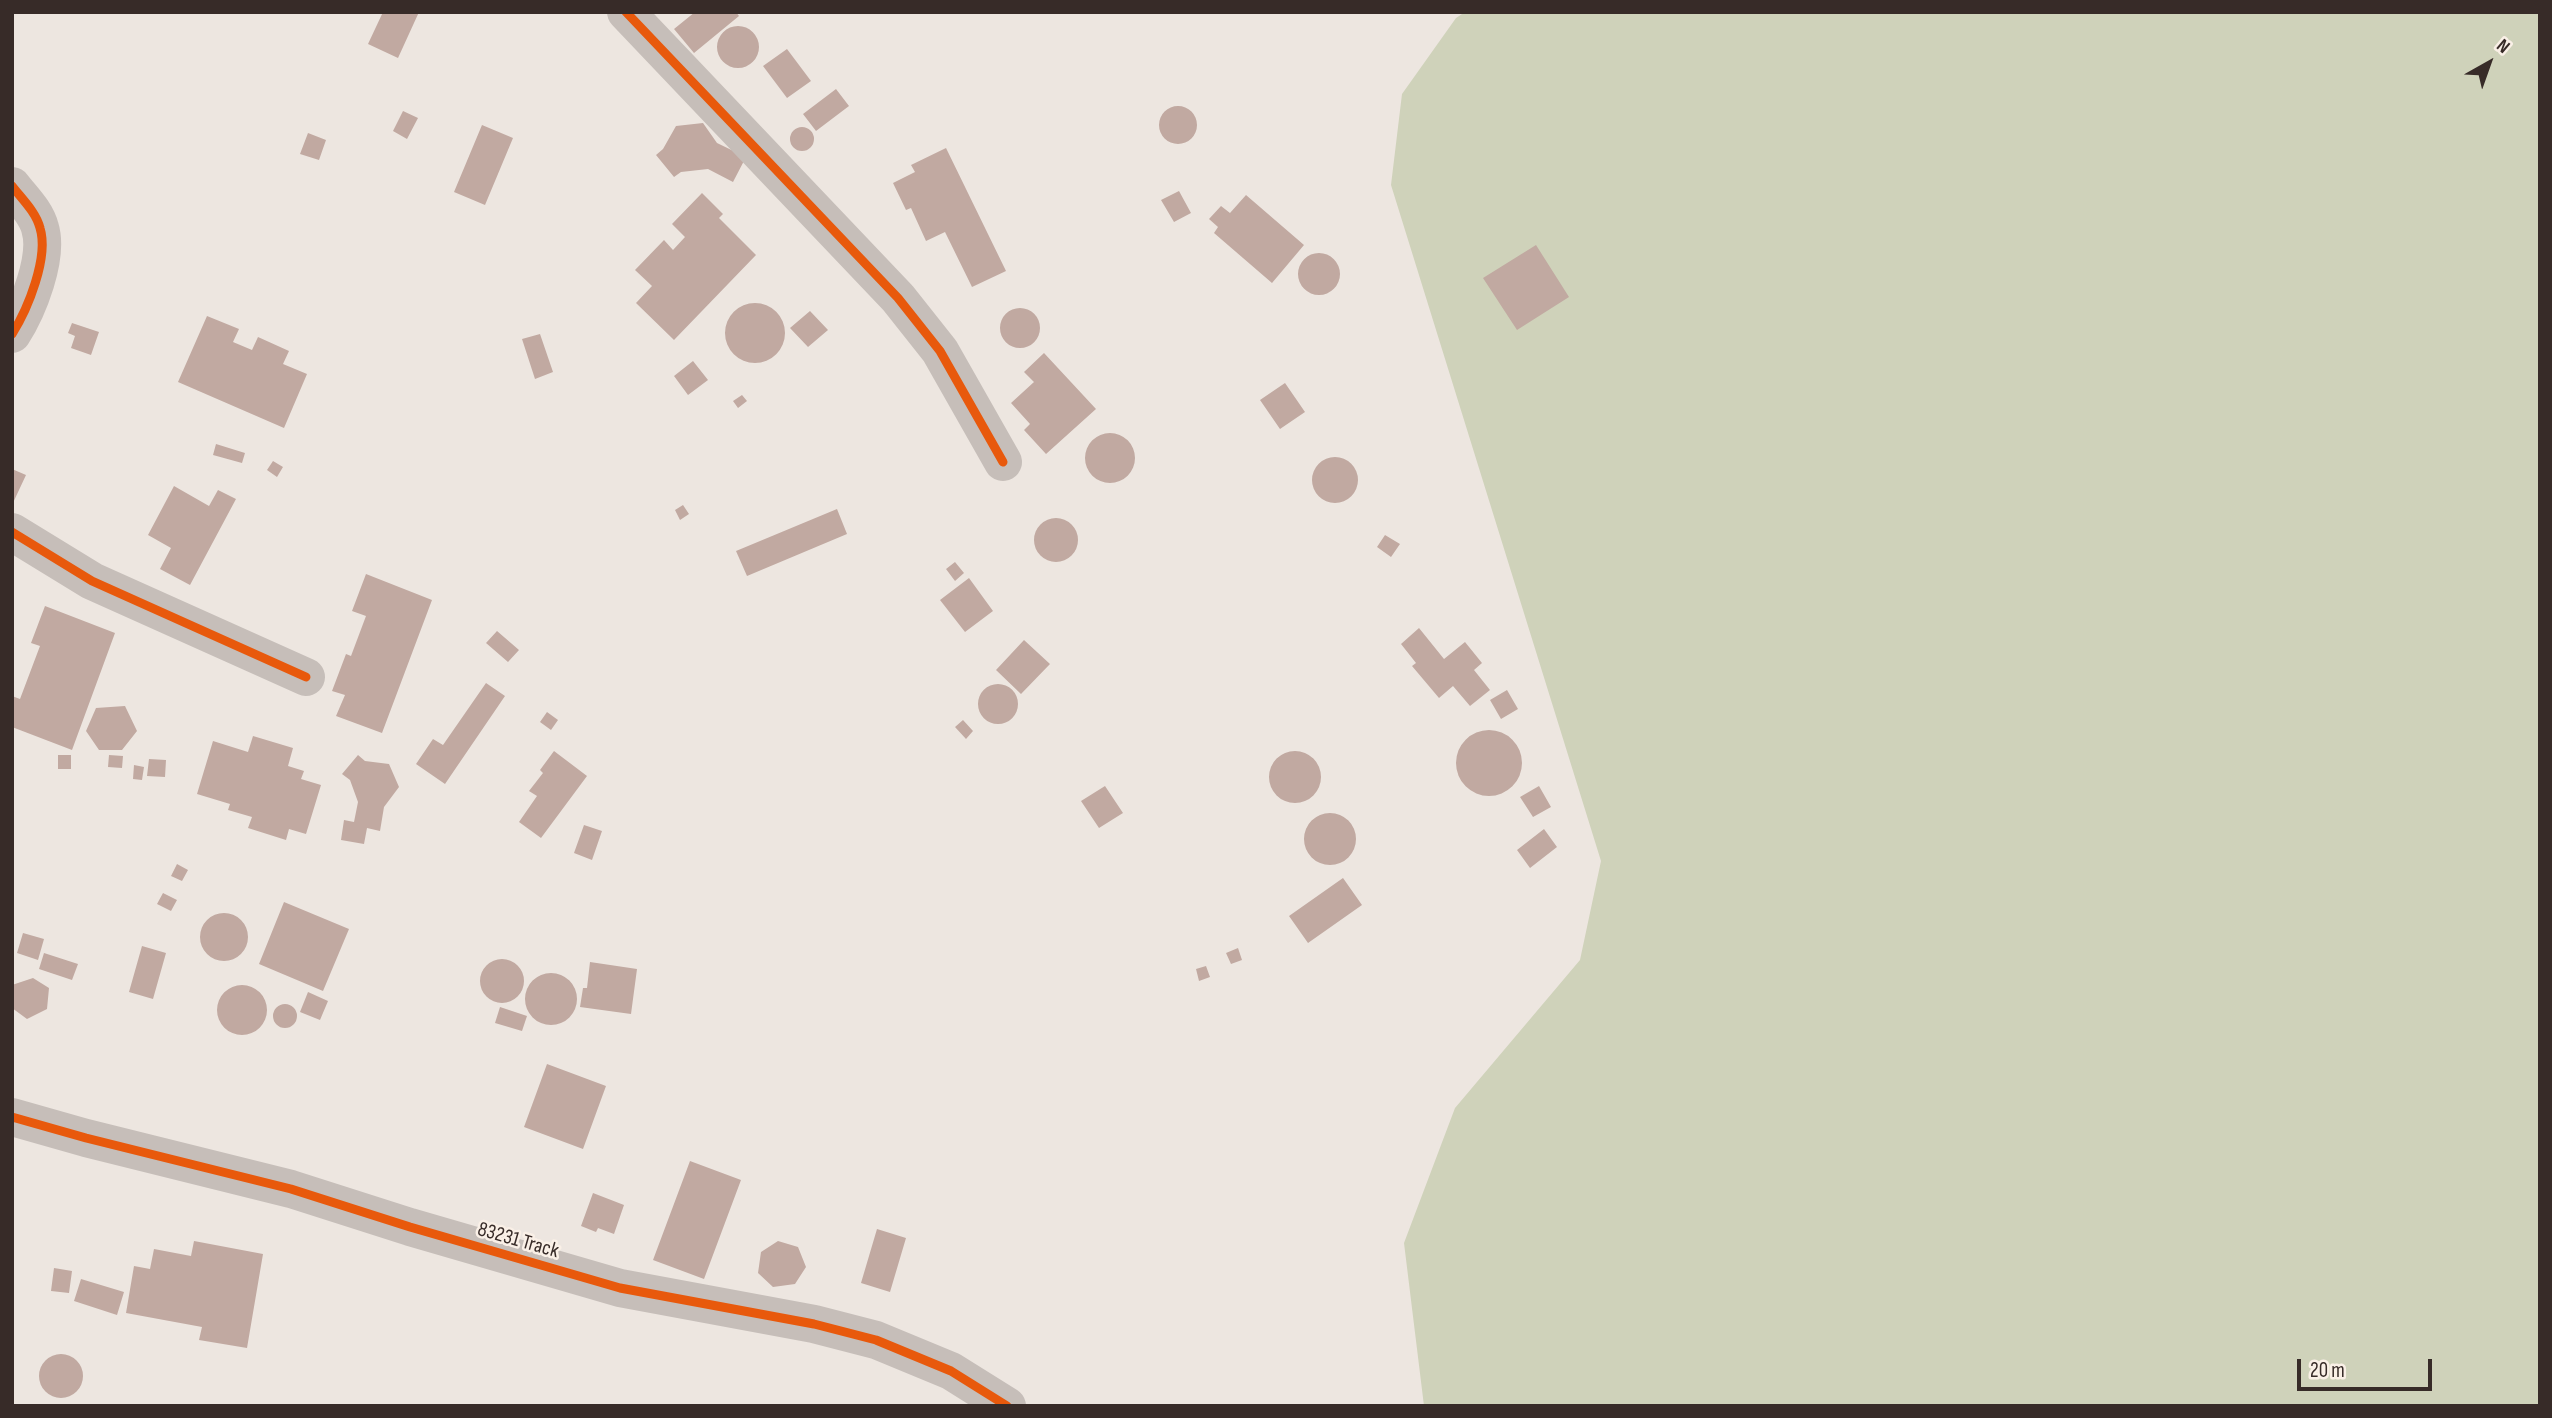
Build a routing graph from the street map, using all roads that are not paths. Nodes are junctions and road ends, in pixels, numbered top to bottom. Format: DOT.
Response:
graph roads {
  1 [pos="626,12"];
  2 [pos="12,186"];
  3 [pos="12,334"];
  4 [pos="1003,462"];
  5 [pos="12,532"];
  6 [pos="306,677"];
  7 [pos="12,1117"];
  8 [pos="1007,1406"];
  1 -- 4 [label="street"];
  2 -- 3 [label="street"];
  5 -- 6 [label="street"];
  7 -- 8 [label="street, 83231 Track"];
}
